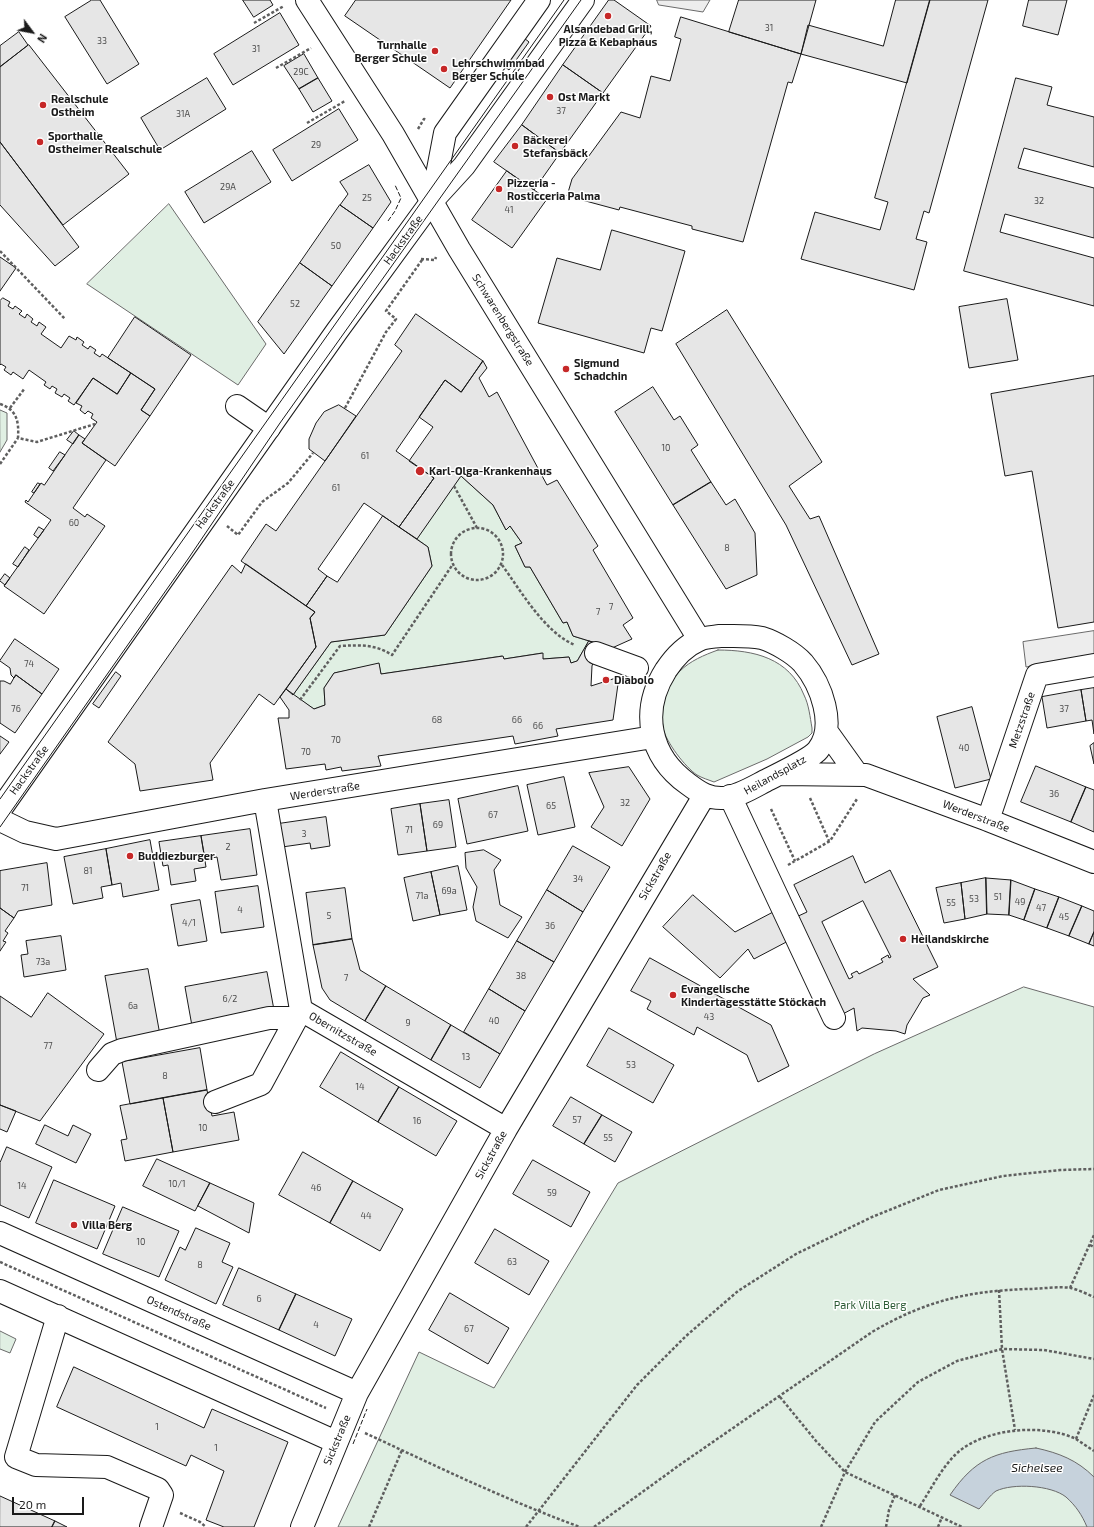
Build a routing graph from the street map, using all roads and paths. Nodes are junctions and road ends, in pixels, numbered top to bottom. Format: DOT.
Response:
graph roads {
  1 [pos="540,0"];
  2 [pos="583,0"];
  3 [pos="298,2"];
  4 [pos="254,24"];
  5 [pos="331,36"];
  6 [pos="276,68"];
  7 [pos="365,90"];
  8 [pos="307,123"];
  9 [pos="432,201"];
  10 [pos="0,251"];
  11 [pos="435,260"];
  12 [pos="65,319"];
  13 [pos="26,388"];
  14 [pos="0,404"];
  15 [pos="237,406"];
  16 [pos="10,408"];
  17 [pos="345,408"];
  18 [pos="95,424"];
  19 [pos="269,428"];
  20 [pos="18,438"];
  21 [pos="313,453"];
  22 [pos="0,464"];
  23 [pos="454,486"];
  24 [pos="210,511"];
  25 [pos="477,528"];
  26 [pos="453,564"];
  27 [pos="502,565"];
  28 [pos="699,639"];
  29 [pos="588,650"];
  30 [pos="1094,665"];
  31 [pos="637,668"];
  32 [pos="300,700"];
  33 [pos="827,732"];
  34 [pos="653,737"];
  35 [pos="781,774"];
  36 [pos="858,774"];
  37 [pos="809,795"];
  38 [pos="704,796"];
  39 [pos="730,796"];
  40 [pos="857,799"];
  41 [pos="266,800"];
  42 [pos="771,809"];
  43 [pos="0,810"];
  44 [pos="0,820"];
  45 [pos="988,820"];
  46 [pos="830,841"];
  47 [pos="796,861"];
  48 [pos="1094,862"];
  49 [pos="768,876"];
  50 [pos="299,1014"];
  51 [pos="834,1018"];
  52 [pos="98,1070"];
  53 [pos="215,1102"];
  54 [pos="506,1129"];
  55 [pos="1094,1169"];
  56 [pos="0,1233"];
  57 [pos="1094,1236"];
  58 [pos="1090,1245"];
  59 [pos="1094,1247"];
  60 [pos="0,1262"];
  61 [pos="1070,1288"];
  62 [pos="1000,1290"];
  63 [pos="0,1291"];
  64 [pos="1094,1297"];
  65 [pos="58,1316"];
  66 [pos="1002,1349"];
  67 [pos="1094,1359"];
  68 [pos="312,1373"];
  69 [pos="357,1393"];
  70 [pos="1094,1395"];
  71 [pos="301,1396"];
  72 [pos="780,1397"];
  73 [pos="290,1421"];
  74 [pos="354,1424"];
  75 [pos="1015,1430"];
  76 [pos="1076,1439"];
  77 [pos="336,1442"];
  78 [pos="402,1450"];
  79 [pos="1094,1451"];
  80 [pos="8,1454"];
  81 [pos="845,1472"];
  82 [pos="895,1495"];
  83 [pos="920,1506"];
  84 [pos="538,1512"];
  85 [pos="942,1517"];
  86 [pos="200,1522"];
  87 [pos="151,1527"];
  88 [pos="206,1527"];
  89 [pos="302,1527"];
  90 [pos="369,1527"];
  91 [pos="526,1527"];
  92 [pos="580,1527"];
  93 [pos="594,1527"];
  94 [pos="821,1527"];
  95 [pos="886,1527"];
  96 [pos="938,1527"];
  97 [pos="962,1527"];
  1 -- 9 [label="street, Hackstraße"];
  2 -- 9 [label="street, Hackstraße"];
  3 -- 4 [label="path"];
  3 -- 5 [label="street, Schwarenbergstraße"];
  5 -- 6 [label="path"];
  5 -- 7 [label="street, Schwarenbergstraße"];
  7 -- 8 [label="path"];
  7 -- 9 [label="street, Schwarenbergstraße"];
  9 -- 19 [label="street, Hackstraße"];
  9 -- 28 [label="street, Schwarenbergstraße"];
  10 -- 12 [label="path"];
  11 -- 17 [label="path"];
  13 -- 16 [label="path"];
  14 -- 16 [label="path"];
  15 -- 19 [label="street"];
  16 -- 20 [label="path"];
  18 -- 20 [label="path"];
  19 -- 24 [label="street, Hackstraße"];
  20 -- 22 [label="path"];
  21 -- 24 [label="path"];
  23 -- 25 [label="path"];
  24 -- 43 [label="street, Hackstraße"];
  25 -- 26 [label="path"];
  25 -- 27 [label="path"];
  26 -- 27 [label="path"];
  26 -- 32 [label="path"];
  27 -- 29 [label="path"];
  28 -- 33 [label="street"];
  28 -- 34 [label="street"];
  29 -- 31 [label="street"];
  30 -- 45 [label="street, Metzstraße"];
  33 -- 35 [label="street, Heilandsplatz"];
  33 -- 36 [label="street"];
  34 -- 38 [label="street"];
  34 -- 41 [label="street, Werderstraße"];
  35 -- 36 [label="street, Werderstraße"];
  35 -- 39 [label="street, Heilandsplatz"];
  36 -- 45 [label="street, Werderstraße"];
  37 -- 46 [label="path"];
  38 -- 39 [label="street, Heilandsplatz"];
  38 -- 54 [label="street, Sickstraße"];
  39 -- 49 [label="street"];
  40 -- 46 [label="path"];
  41 -- 44 [label="street, Werderstraße"];
  41 -- 50 [label="street, Obernitzstraße"];
  42 -- 47 [label="path"];
  45 -- 48 [label="street, Werderstraße"];
  46 -- 47 [label="path"];
  47 -- 49 [label="path"];
  49 -- 51 [label="street"];
  50 -- 52 [label="street"];
  50 -- 53 [label="street"];
  50 -- 54 [label="street, Obernitzstraße"];
  54 -- 69 [label="street, Sickstraße"];
  55 -- 84 [label="path"];
  56 -- 68 [label="street, Ostendstraße"];
  57 -- 58 [label="path"];
  58 -- 59 [label="path"];
  58 -- 61 [label="path"];
  60 -- 71 [label="path"];
  61 -- 62 [label="path"];
  61 -- 64 [label="path"];
  62 -- 66 [label="path"];
  62 -- 72 [label="path"];
  63 -- 65 [label="street"];
  65 -- 73 [label="street"];
  65 -- 80 [label="street"];
  66 -- 67 [label="path"];
  66 -- 75 [label="path"];
  66 -- 81 [label="path"];
  68 -- 69 [label="street, Ostendstraße"];
  68 -- 71 [label="path"];
  69 -- 74 [label="street, Sickstraße"];
  70 -- 76 [label="path"];
  71 -- 73 [label="path"];
  71 -- 74 [label="path"];
  72 -- 81 [label="path"];
  72 -- 93 [label="path"];
  73 -- 77 [label="street"];
  74 -- 77 [label="street, Sickstraße"];
  74 -- 78 [label="path"];
  75 -- 76 [label="path"];
  75 -- 83 [label="path"];
  76 -- 79 [label="path"];
  77 -- 89 [label="street, Sickstraße"];
  78 -- 84 [label="path"];
  78 -- 90 [label="path"];
  80 -- 87 [label="street"];
  81 -- 82 [label="path"];
  81 -- 94 [label="path"];
  82 -- 83 [label="path"];
  82 -- 95 [label="path"];
  83 -- 85 [label="path"];
  84 -- 91 [label="path"];
  84 -- 92 [label="path"];
  85 -- 96 [label="path"];
  85 -- 97 [label="path"];
  86 -- 88 [label="path"];
}
